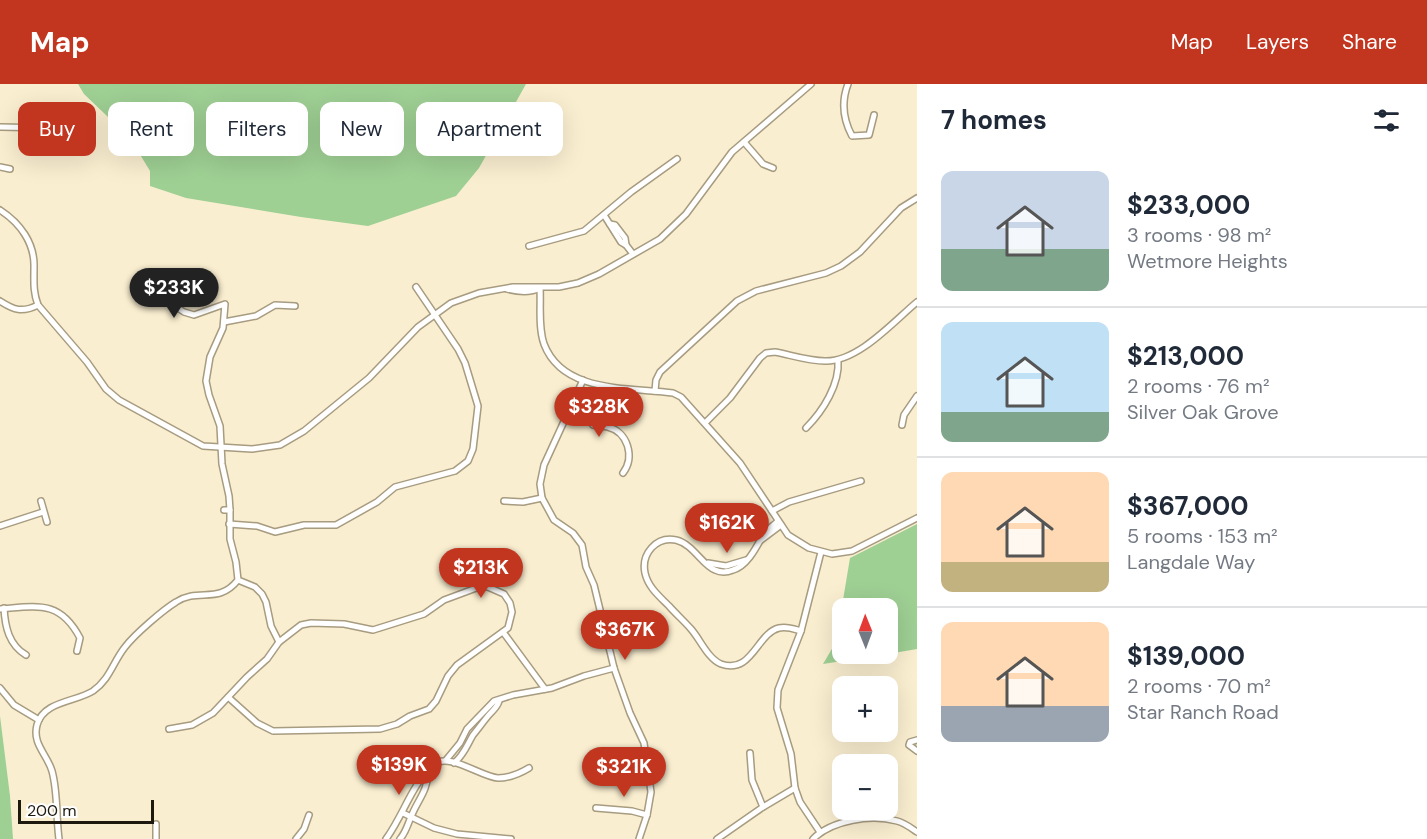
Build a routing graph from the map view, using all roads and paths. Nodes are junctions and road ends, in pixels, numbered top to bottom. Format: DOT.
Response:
graph roads {
  1 [pos="811,84"];
  2 [pos="848,84"];
  3 [pos="874,115"];
  4 [pos="0,127"];
  5 [pos="18,127"];
  6 [pos="744,142"];
  7 [pos="677,159"];
  8 [pos="0,167"];
  9 [pos="773,168"];
  10 [pos="10,169"];
  11 [pos="917,198"];
  12 [pos="0,210"];
  13 [pos="604,216"];
  14 [pos="529,246"];
  15 [pos="633,254"];
  16 [pos="416,288"];
  17 [pos="540,288"];
  18 [pos="149,299"];
  19 [pos="0,301"];
  20 [pos="917,302"];
  21 [pos="38,305"];
  22 [pos="295,306"];
  23 [pos="433,315"];
  24 [pos="224,322"];
  25 [pos="838,360"];
  26 [pos="583,380"];
  27 [pos="655,392"];
  28 [pos="917,396"];
  29 [pos="572,406"];
  30 [pos="705,423"];
  31 [pos="902,425"];
  32 [pos="806,428"];
  33 [pos="222,448"];
  34 [pos="624,473"];
  35 [pos="861,481"];
  36 [pos="542,498"];
  37 [pos="41,501"];
  38 [pos="504,501"];
  39 [pos="772,511"];
  40 [pos="43,512"];
  41 [pos="917,518"];
  42 [pos="47,522"];
  43 [pos="780,523"];
  44 [pos="230,524"];
  45 [pos="0,526"];
  46 [pos="821,552"];
  47 [pos="238,580"];
  48 [pos="2,609"];
  49 [pos="801,631"];
  50 [pos="503,632"];
  51 [pos="279,642"];
  52 [pos="77,651"];
  53 [pos="26,655"];
  54 [pos="614,668"];
  55 [pos="0,688"];
  56 [pos="545,689"];
  57 [pos="228,697"];
  58 [pos="499,701"];
  59 [pos="39,720"];
  60 [pos="169,729"];
  61 [pos="917,740"];
  62 [pos="460,743"];
  63 [pos="467,748"];
  64 [pos="917,751"];
  65 [pos="750,753"];
  66 [pos="446,760"];
  67 [pos="454,763"];
  68 [pos="529,768"];
  69 [pos="428,772"];
  70 [pos="795,788"];
  71 [pos="763,807"];
  72 [pos="596,808"];
  73 [pos="403,813"];
  74 [pos="309,815"];
  75 [pos="647,815"];
  76 [pos="411,817"];
  77 [pos="156,824"];
  78 [pos="820,832"];
  79 [pos="917,832"];
  80 [pos="470,837"];
  81 [pos="59,839"];
  82 [pos="156,839"];
  83 [pos="296,839"];
  84 [pos="386,839"];
  85 [pos="400,839"];
  86 [pos="511,839"];
  87 [pos="639,839"];
  88 [pos="717,839"];
  89 [pos="813,839"];
  1 -- 6 [label="street"];
  2 -- 3 [label="street"];
  4 -- 5 [label="street"];
  6 -- 9 [label="street"];
  6 -- 15 [label="street"];
  7 -- 13 [label="street"];
  8 -- 10 [label="street"];
  11 -- 27 [label="street"];
  12 -- 21 [label="street"];
  13 -- 14 [label="street"];
  13 -- 15 [label="street"];
  15 -- 17 [label="street"];
  16 -- 23 [label="street"];
  17 -- 23 [label="street"];
  17 -- 26 [label="street"];
  18 -- 24 [label="street"];
  19 -- 21 [label="street"];
  20 -- 25 [label="street"];
  21 -- 33 [label="street"];
  22 -- 24 [label="street"];
  23 -- 33 [label="street"];
  23 -- 44 [label="street"];
  24 -- 33 [label="street"];
  25 -- 30 [label="street"];
  25 -- 32 [label="street"];
  26 -- 27 [label="street"];
  26 -- 29 [label="street"];
  27 -- 30 [label="street"];
  28 -- 31 [label="street"];
  29 -- 34 [label="street"];
  29 -- 36 [label="street"];
  30 -- 39 [label="street"];
  33 -- 44 [label="street"];
  35 -- 39 [label="street"];
  36 -- 38 [label="street"];
  36 -- 54 [label="street"];
  37 -- 40 [label="street"];
  39 -- 43 [label="street"];
  40 -- 42 [label="street"];
  40 -- 45 [label="street"];
  41 -- 46 [label="street"];
  43 -- 46 [label="street"];
  43 -- 49 [label="street"];
  44 -- 47 [label="street"];
  46 -- 49 [label="street"];
  47 -- 51 [label="street"];
  47 -- 59 [label="street"];
  48 -- 52 [label="street"];
  48 -- 53 [label="street"];
  49 -- 70 [label="street"];
  50 -- 51 [label="street"];
  50 -- 56 [label="street"];
  50 -- 57 [label="street"];
  51 -- 57 [label="street"];
  54 -- 56 [label="street"];
  54 -- 75 [label="street"];
  55 -- 59 [label="street"];
  56 -- 58 [label="street"];
  57 -- 60 [label="street"];
  58 -- 62 [label="street"];
  58 -- 63 [label="street"];
  59 -- 81 [label="street"];
  61 -- 64 [label="street"];
  62 -- 63 [label="street"];
  62 -- 66 [label="street"];
  63 -- 67 [label="street"];
  65 -- 71 [label="street"];
  66 -- 67 [label="street"];
  66 -- 69 [label="street"];
  67 -- 68 [label="street"];
  69 -- 73 [label="street"];
  69 -- 76 [label="street"];
  70 -- 71 [label="street"];
  70 -- 78 [label="street"];
  71 -- 88 [label="street"];
  72 -- 75 [label="street"];
  73 -- 76 [label="street"];
  73 -- 84 [label="street"];
  74 -- 83 [label="street"];
  75 -- 87 [label="street"];
  76 -- 80 [label="street"];
  76 -- 85 [label="street"];
  77 -- 82 [label="street"];
  78 -- 79 [label="street"];
  78 -- 89 [label="street"];
  80 -- 86 [label="street"];
}
